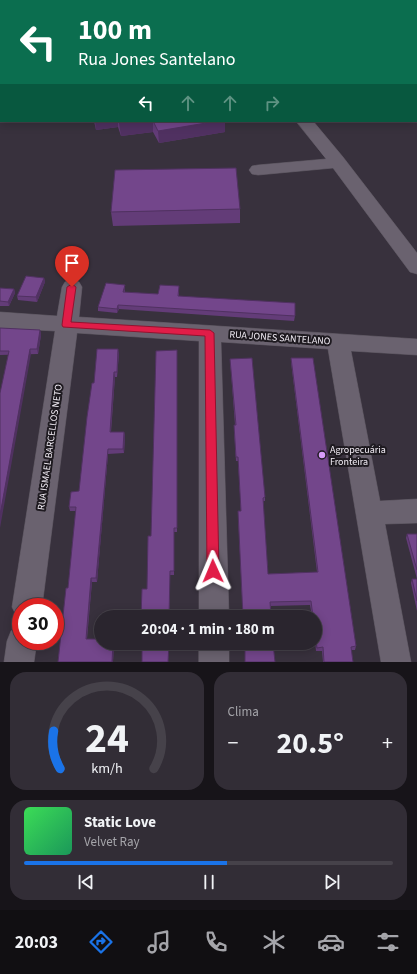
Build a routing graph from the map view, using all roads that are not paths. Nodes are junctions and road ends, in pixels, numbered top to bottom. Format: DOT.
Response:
graph roads {
  1 [pos="305,122"];
  2 [pos="337,161"];
  3 [pos="258,170"];
  4 [pos="417,267"];
  5 [pos="72,287"];
  6 [pos="0,320"];
  7 [pos="66,325"];
  8 [pos="210,333"];
  9 [pos="338,341"];
  10 [pos="417,347"];
  11 [pos="417,511"];
  12 [pos="369,513"];
  13 [pos="28,598"];
  14 [pos="214,610"];
  15 [pos="21,650"];
  16 [pos="214,650"];
  17 [pos="20,662"];
  18 [pos="214,662"];
  19 [pos="396,662"];
  1 -- 2 [label="street"];
  2 -- 3 [label="street"];
  2 -- 4 [label="street"];
  5 -- 7 [label="street, RUA ISMAEL BARCELLOS NETO"];
  6 -- 7 [label="street, RUA JONES SANTELANO"];
  7 -- 8 [label="street, RUA JONES SANTELANO"];
  7 -- 13 [label="street, RUA ISMAEL BARCELLOS NETO"];
  8 -- 9 [label="street, RUA JONES SANTELANO"];
  8 -- 14 [label="street"];
  9 -- 10 [label="street, RUA JONES SANTELANO"];
  9 -- 12 [label="street"];
  11 -- 12 [label="street"];
  12 -- 19 [label="street"];
  15 -- 17 [label="street"];
  16 -- 18 [label="street"];
}
